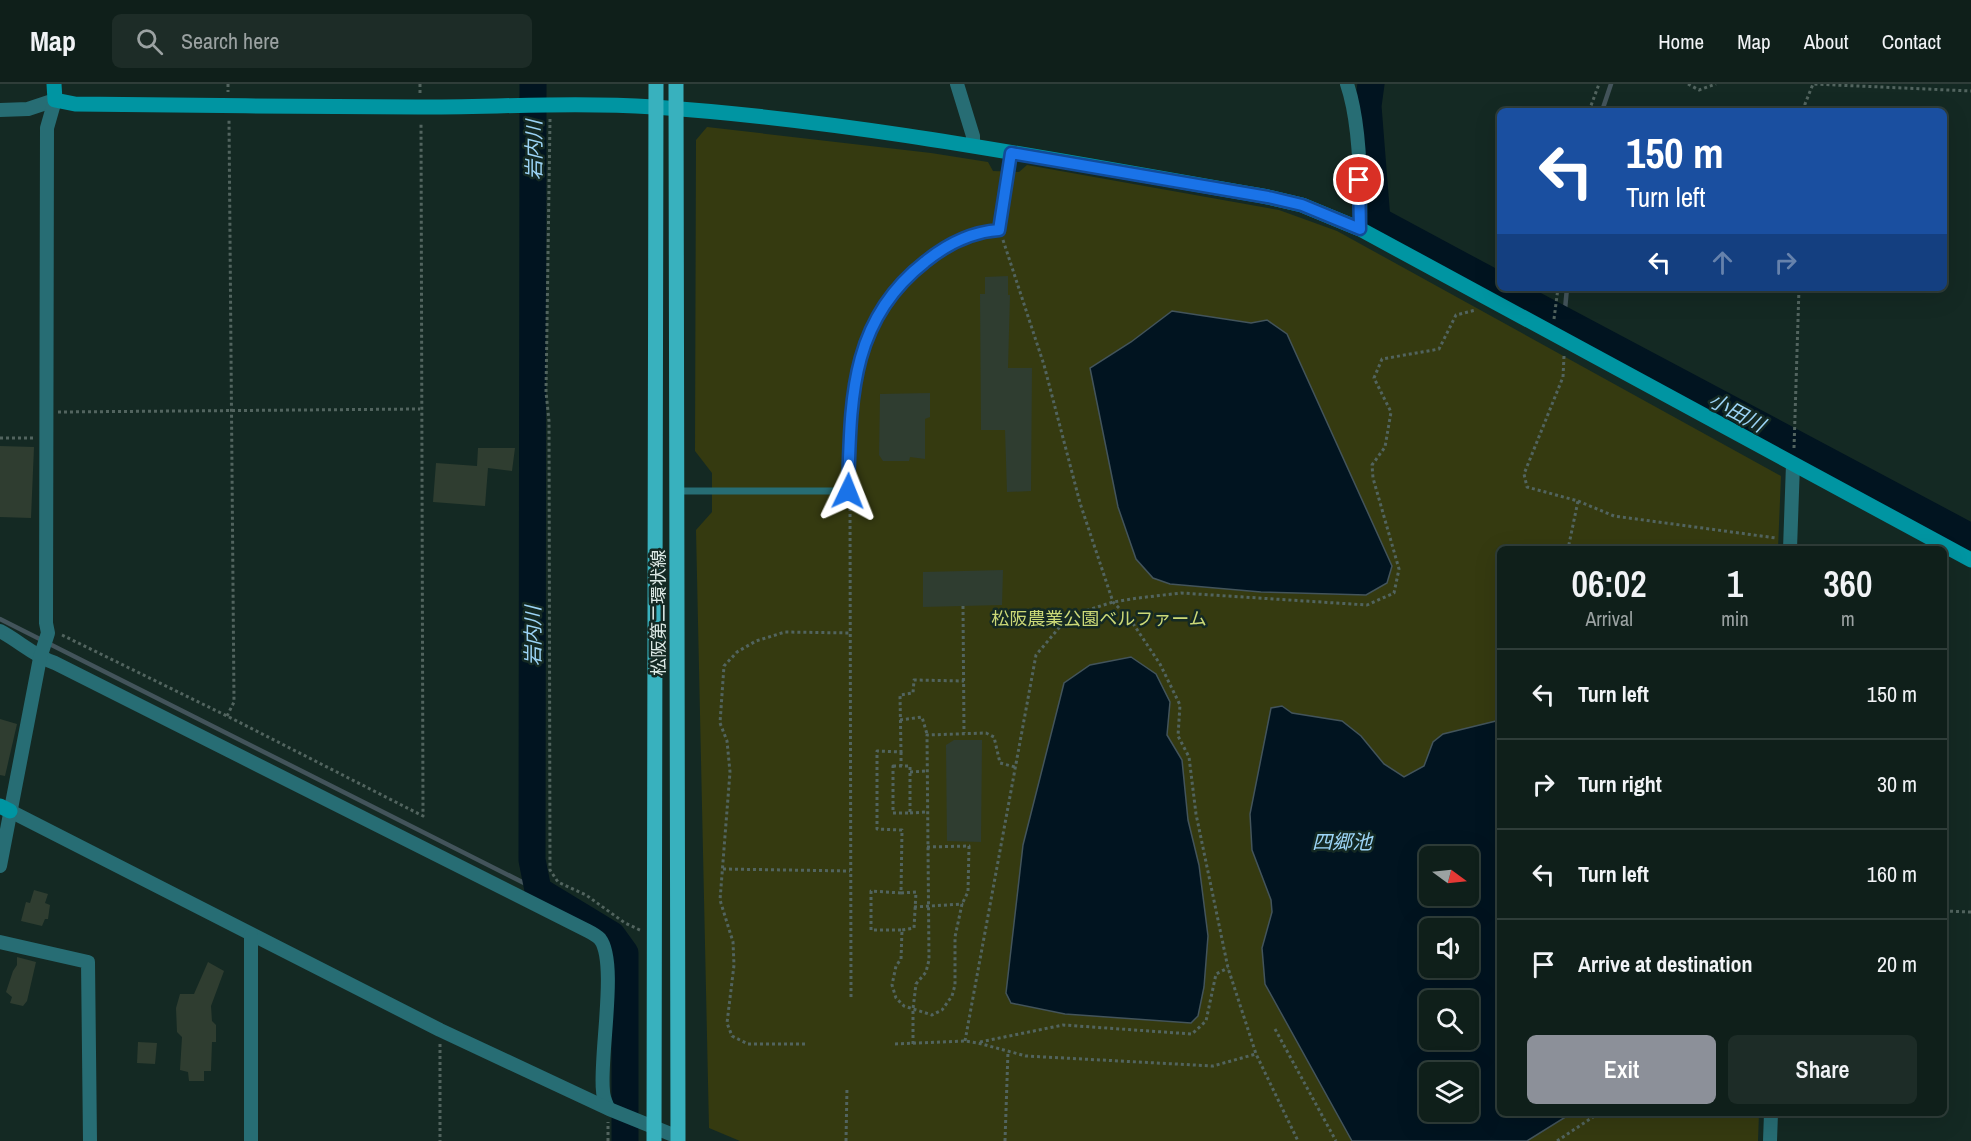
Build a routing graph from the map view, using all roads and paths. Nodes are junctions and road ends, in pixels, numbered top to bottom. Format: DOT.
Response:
graph roads {
  1 [pos="54,84"];
  2 [pos="228,84"];
  3 [pos="656,84"];
  4 [pos="676,84"];
  5 [pos="957,84"];
  6 [pos="1347,84"];
  7 [pos="1599,84"];
  8 [pos="1688,84"];
  9 [pos="1716,84"];
  10 [pos="1971,91"];
  11 [pos="55,100"];
  12 [pos="228,105"];
  13 [pos="549,105"];
  14 [pos="421,107"];
  15 [pos="656,107"];
  16 [pos="1589,108"];
  17 [pos="1805,108"];
  18 [pos="676,109"];
  19 [pos="0,110"];
  20 [pos="973,146"];
  21 [pos="1011,153"];
  22 [pos="1360,229"];
  23 [pos="1004,240"];
  24 [pos="1558,291"];
  25 [pos="1799,291"];
  26 [pos="1484,314"];
  27 [pos="1554,320"];
  28 [pos="1564,356"];
  29 [pos="421,409"];
  30 [pos="232,411"];
  31 [pos="47,412"];
  32 [pos="1794,433"];
  33 [pos="0,438"];
  34 [pos="47,438"];
  35 [pos="1793,464"];
  36 [pos="678,490"];
  37 [pos="859,500"];
  38 [pos="1578,501"];
  39 [pos="1776,538"];
  40 [pos="1569,546"];
  41 [pos="1790,546"];
  42 [pos="1945,546"];
  43 [pos="1947,547"];
  44 [pos="1971,560"];
  45 [pos="1113,602"];
  46 [pos="963,606"];
  47 [pos="47,630"];
  48 [pos="0,631"];
  49 [pos="852,633"];
  50 [pos="41,655"];
  51 [pos="964,681"];
  52 [pos="227,716"];
  53 [pos="900,720"];
  54 [pos="964,734"];
  55 [pos="927,735"];
  56 [pos="901,752"];
  57 [pos="902,766"];
  58 [pos="1015,767"];
  59 [pos="910,771"];
  60 [pos="927,771"];
  61 [pos="5,808"];
  62 [pos="927,812"];
  63 [pos="910,813"];
  64 [pos="927,847"];
  65 [pos="0,866"];
  66 [pos="723,869"];
  67 [pos="850,871"];
  68 [pos="901,892"];
  69 [pos="962,904"];
  70 [pos="928,906"];
  71 [pos="914,907"];
  72 [pos="1947,911"];
  73 [pos="1971,912"];
  74 [pos="902,930"];
  75 [pos="251,935"];
  76 [pos="655,935"];
  77 [pos="0,942"];
  78 [pos="1228,968"];
  79 [pos="851,997"];
  80 [pos="913,1010"];
  81 [pos="1275,1029"];
  82 [pos="440,1030"];
  83 [pos="965,1041"];
  84 [pos="978,1043"];
  85 [pos="805,1044"];
  86 [pos="896,1044"];
  87 [pos="913,1044"];
  88 [pos="1008,1051"];
  89 [pos="1256,1054"];
  90 [pos="847,1087"];
  91 [pos="609,1109"];
  92 [pos="1594,1116"];
  93 [pos="1771,1116"];
  94 [pos="654,1134"];
  95 [pos="681,1140"];
  96 [pos="90,1141"];
  97 [pos="251,1141"];
  98 [pos="440,1141"];
  99 [pos="846,1141"];
  100 [pos="1005,1141"];
  101 [pos="1298,1141"];
  102 [pos="1336,1141"];
  103 [pos="1557,1141"];
  104 [pos="1770,1141"];
  1 -- 11 [label="street"];
  2 -- 12 [label="path"];
  3 -- 15 [label="main road, 松阪第二環状線"];
  4 -- 18 [label="main road, 松阪第二環状線"];
  5 -- 20 [label="street"];
  6 -- 22 [label="street"];
  7 -- 16 [label="path"];
  8 -- 9 [label="path"];
  10 -- 17 [label="path"];
  11 -- 12 [label="street"];
  11 -- 19 [label="street"];
  11 -- 31 [label="street"];
  12 -- 14 [label="street"];
  12 -- 30 [label="path"];
  13 -- 14 [label="street"];
  13 -- 15 [label="street"];
  13 -- 76 [label="path"];
  14 -- 29 [label="path"];
  15 -- 18 [label="street"];
  15 -- 76 [label="main road, 松阪第二環状線"];
  18 -- 20 [label="street"];
  18 -- 36 [label="main road, 松阪第二環状線"];
  20 -- 21 [label="street"];
  21 -- 22 [label="street"];
  21 -- 36 [label="lane"];
  22 -- 35 [label="street"];
  23 -- 45 [label="path"];
  24 -- 27 [label="path"];
  25 -- 32 [label="path"];
  26 -- 45 [label="path"];
  28 -- 38 [label="path"];
  29 -- 30 [label="path"];
  29 -- 52 [label="path"];
  30 -- 31 [label="path"];
  30 -- 52 [label="path"];
  31 -- 34 [label="street"];
  33 -- 34 [label="path"];
  34 -- 47 [label="street"];
  35 -- 41 [label="street"];
  35 -- 42 [label="street"];
  36 -- 95 [label="main road, 松阪第二環状線"];
  37 -- 49 [label="path"];
  38 -- 39 [label="path"];
  38 -- 40 [label="path"];
  43 -- 44 [label="street"];
  45 -- 58 [label="path"];
  45 -- 78 [label="path"];
  46 -- 51 [label="path"];
  47 -- 50 [label="street"];
  47 -- 52 [label="path"];
  48 -- 50 [label="street"];
  49 -- 66 [label="path"];
  49 -- 67 [label="path"];
  50 -- 61 [label="street"];
  50 -- 91 [label="street"];
  51 -- 53 [label="path"];
  51 -- 54 [label="path"];
  53 -- 55 [label="path"];
  53 -- 56 [label="path"];
  54 -- 55 [label="path"];
  54 -- 58 [label="path"];
  55 -- 60 [label="path"];
  56 -- 57 [label="path"];
  56 -- 68 [label="path"];
  57 -- 59 [label="path"];
  57 -- 63 [label="path"];
  58 -- 83 [label="path"];
  59 -- 60 [label="path"];
  59 -- 63 [label="path"];
  60 -- 62 [label="path"];
  61 -- 65 [label="street"];
  61 -- 75 [label="street"];
  62 -- 63 [label="path"];
  62 -- 64 [label="path"];
  64 -- 69 [label="path"];
  64 -- 70 [label="path"];
  66 -- 67 [label="path"];
  66 -- 85 [label="path"];
  67 -- 79 [label="path"];
  68 -- 71 [label="path"];
  68 -- 74 [label="path"];
  69 -- 70 [label="path"];
  69 -- 80 [label="path"];
  70 -- 71 [label="path"];
  70 -- 80 [label="path"];
  71 -- 74 [label="path"];
  72 -- 73 [label="path"];
  74 -- 80 [label="path"];
  75 -- 82 [label="street"];
  75 -- 97 [label="street"];
  76 -- 94 [label="main road, 松阪第二環状線"];
  77 -- 96 [label="street"];
  78 -- 84 [label="path"];
  78 -- 89 [label="path"];
  80 -- 87 [label="path"];
  81 -- 102 [label="path"];
  82 -- 91 [label="street"];
  82 -- 98 [label="path"];
  83 -- 84 [label="path"];
  83 -- 87 [label="path"];
  84 -- 88 [label="path"];
  86 -- 87 [label="path"];
  88 -- 89 [label="path"];
  88 -- 100 [label="path"];
  89 -- 101 [label="path"];
  90 -- 99 [label="path"];
  91 -- 94 [label="street"];
  92 -- 103 [label="path"];
  93 -- 104 [label="street"];
  94 -- 95 [label="street"];
}
